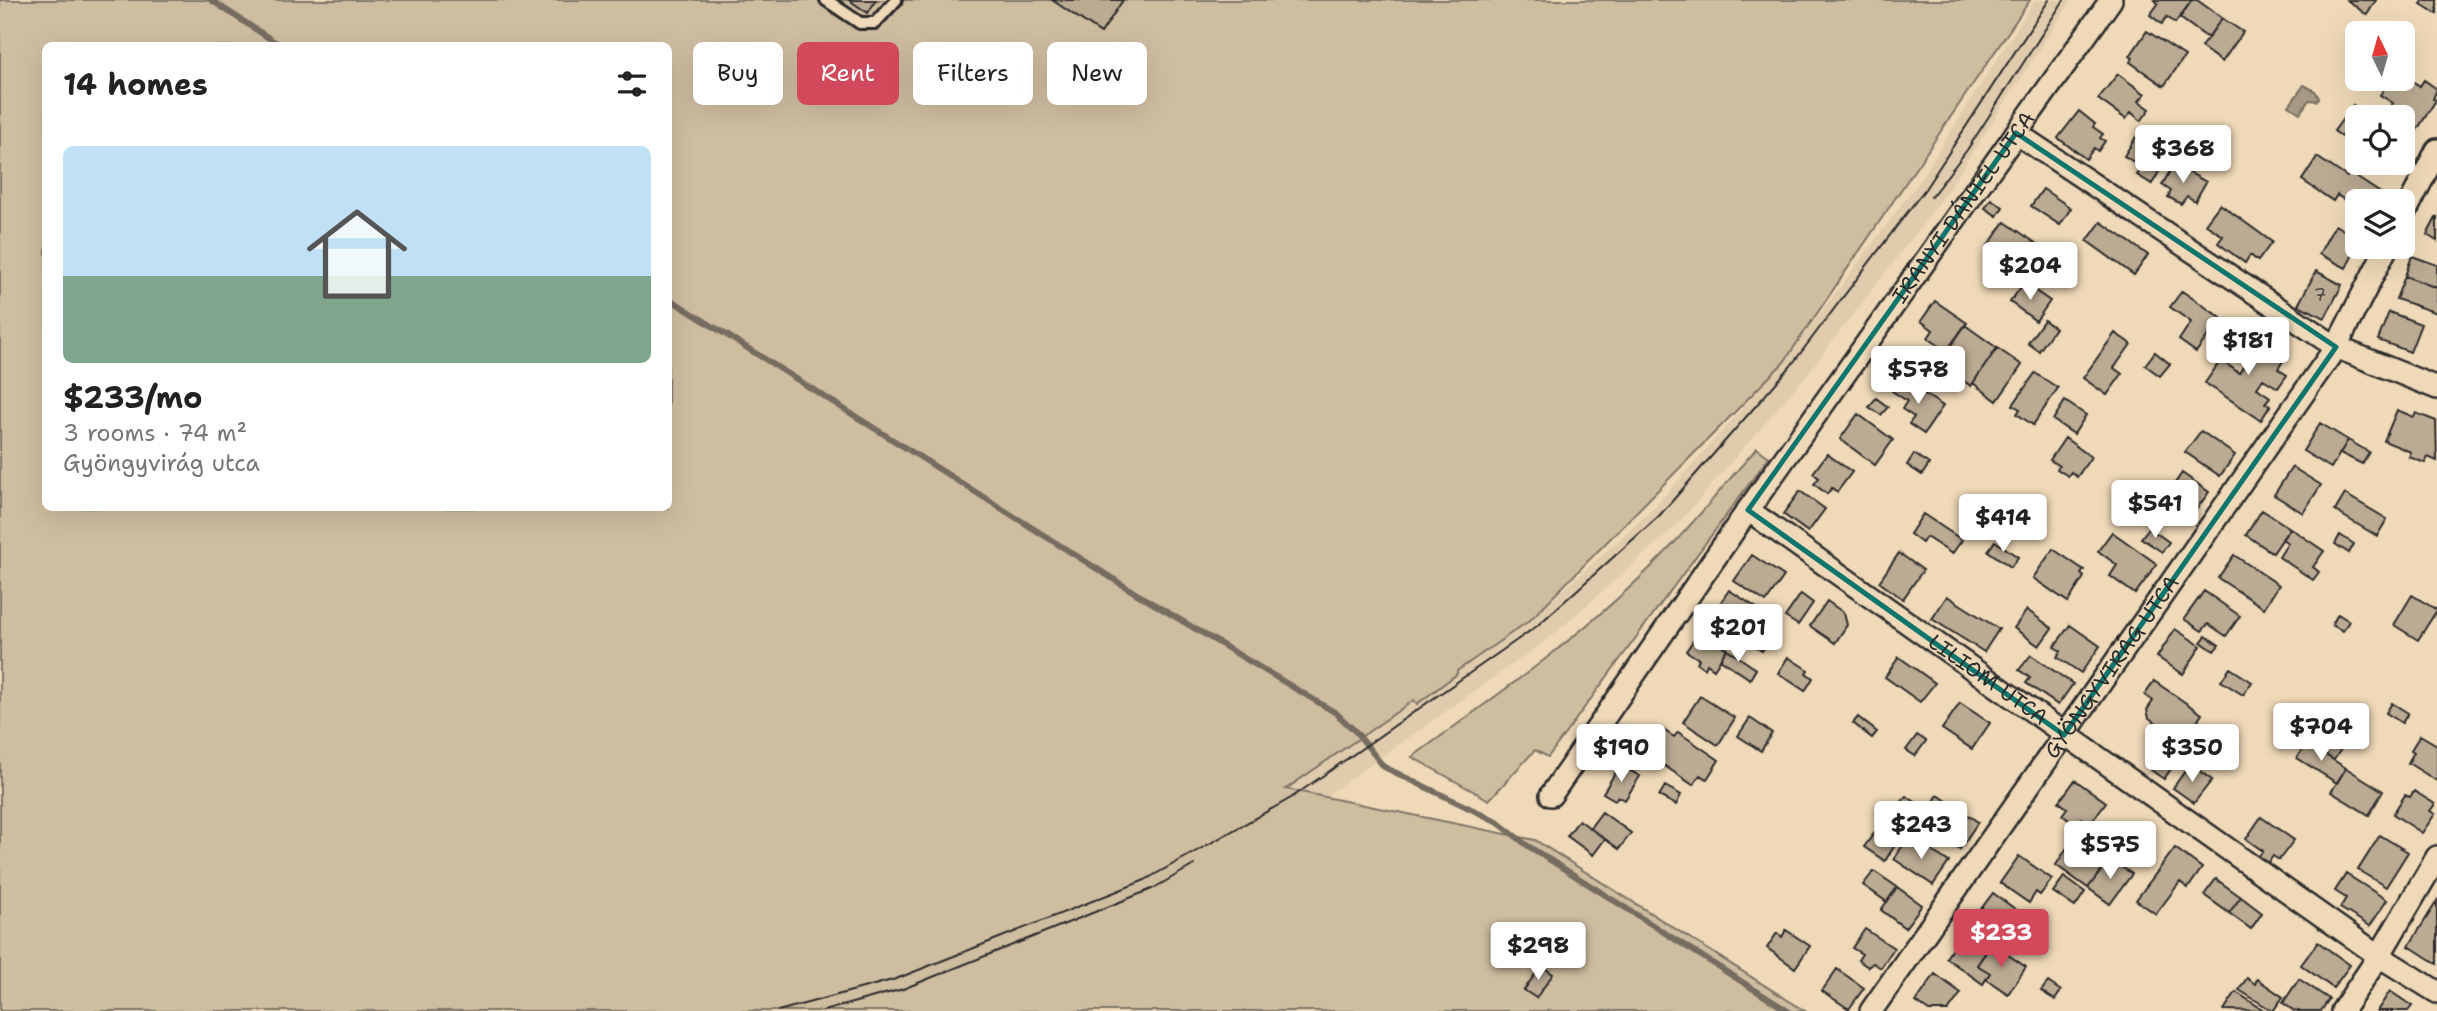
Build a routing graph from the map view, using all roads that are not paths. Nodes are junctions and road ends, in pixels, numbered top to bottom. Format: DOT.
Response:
graph roads {
  1 [pos="825,0"];
  2 [pos="896,0"];
  3 [pos="2111,0"];
  4 [pos="2015,133"];
  5 [pos="2437,150"];
  6 [pos="2415,193"];
  7 [pos="2381,259"];
  8 [pos="2336,346"];
  9 [pos="2437,388"];
  10 [pos="1748,510"];
  11 [pos="2064,735"];
  12 [pos="1551,795"];
  13 [pos="2437,857"];
  14 [pos="2379,956"];
  15 [pos="2437,992"];
  16 [pos="1871,1011"];
  17 [pos="2342,1011"];
  1 -- 2 [label="lane"];
  3 -- 4 [label="street, IRÁNYI DÁNIEL UTCA"];
  4 -- 8 [label="street"];
  4 -- 10 [label="street, IRÁNYI DÁNIEL UTCA"];
  5 -- 6 [label="street"];
  7 -- 8 [label="street, GYÖNGYVIRÁG UTCA"];
  8 -- 9 [label="street"];
  8 -- 11 [label="street, GYÖNGYVIRÁG UTCA"];
  10 -- 11 [label="street, LILIOM UTCA"];
  10 -- 12 [label="street, IRÁNYI DÁNIEL UTCA"];
  11 -- 14 [label="street, LILIOM UTCA"];
  11 -- 16 [label="street, GYÖNGYVIRÁG UTCA"];
  13 -- 14 [label="street"];
  14 -- 15 [label="street, LILIOM UTCA"];
  14 -- 17 [label="street"];
}
